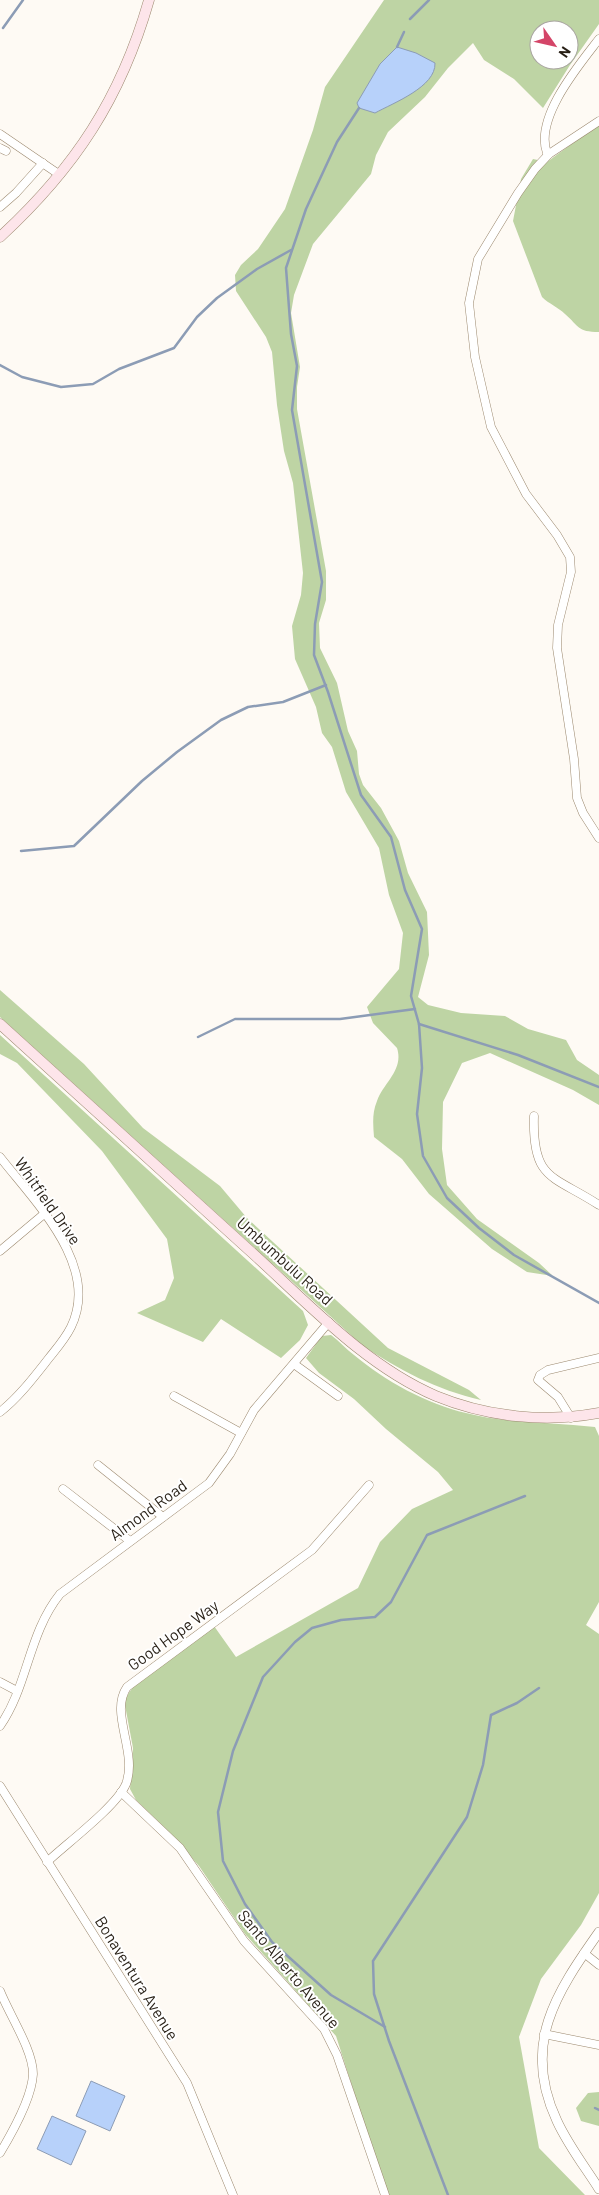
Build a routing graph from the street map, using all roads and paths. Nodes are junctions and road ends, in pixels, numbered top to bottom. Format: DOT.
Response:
graph roads {
  1 [pos="149,0"];
  2 [pos="599,39"];
  3 [pos="599,120"];
  4 [pos="0,134"];
  5 [pos="549,154"];
  6 [pos="43,163"];
  7 [pos="60,175"];
  8 [pos="0,207"];
  9 [pos="0,237"];
  10 [pos="599,838"];
  11 [pos="0,1024"];
  12 [pos="534,1116"];
  13 [pos="0,1158"];
  14 [pos="599,1205"];
  15 [pos="44,1214"];
  16 [pos="0,1251"];
  17 [pos="330,1322"];
  18 [pos="599,1358"];
  19 [pos="294,1364"];
  20 [pos="174,1396"];
  21 [pos="338,1396"];
  22 [pos="0,1412"];
  23 [pos="599,1414"];
  24 [pos="571,1418"];
  25 [pos="240,1433"];
  26 [pos="98,1466"];
  27 [pos="369,1485"];
  28 [pos="63,1489"];
  29 [pos="163,1517"];
  30 [pos="130,1542"];
  31 [pos="0,1682"];
  32 [pos="17,1692"];
  33 [pos="0,1726"];
  34 [pos="0,1786"];
  35 [pos="121,1792"];
  36 [pos="48,1862"];
  37 [pos="599,1932"];
  38 [pos="584,1953"];
  39 [pos="599,1965"];
  40 [pos="0,1991"];
  41 [pos="544,2034"];
  42 [pos="599,2045"];
  43 [pos="0,2153"];
  44 [pos="599,2189"];
  45 [pos="233,2195"];
  46 [pos="385,2195"];
  1 -- 7 [label="main road"];
  2 -- 5 [label="street"];
  3 -- 5 [label="street"];
  4 -- 6 [label="street"];
  5 -- 10 [label="street"];
  6 -- 7 [label="street"];
  6 -- 8 [label="street"];
  7 -- 9 [label="main road"];
  11 -- 17 [label="main road, Umbumbulu Road"];
  12 -- 14 [label="street"];
  13 -- 15 [label="street, Whitfield Drive"];
  15 -- 16 [label="street"];
  15 -- 22 [label="street, Whitfield Drive"];
  17 -- 19 [label="street, Almond Road"];
  17 -- 24 [label="main road, Umbumbulu Road"];
  18 -- 24 [label="street"];
  19 -- 21 [label="street"];
  19 -- 25 [label="street, Almond Road"];
  20 -- 25 [label="street"];
  23 -- 24 [label="main road, Umbumbulu Road"];
  25 -- 29 [label="street, Almond Road"];
  26 -- 29 [label="street"];
  27 -- 35 [label="street, Good Hope Way"];
  28 -- 30 [label="street"];
  29 -- 30 [label="street, Almond Road"];
  30 -- 32 [label="street, Almond Road"];
  31 -- 32 [label="street"];
  32 -- 33 [label="street, Almond Road"];
  34 -- 36 [label="street, Bonaventura Avenue"];
  35 -- 36 [label="street, Good Hope Way"];
  35 -- 46 [label="street, Santo Alberto Avenue"];
  36 -- 45 [label="street, Bonaventura Avenue"];
  37 -- 38 [label="street"];
  38 -- 39 [label="street"];
  38 -- 41 [label="street"];
  40 -- 43 [label="street"];
  41 -- 42 [label="street"];
  41 -- 44 [label="street"];
}
